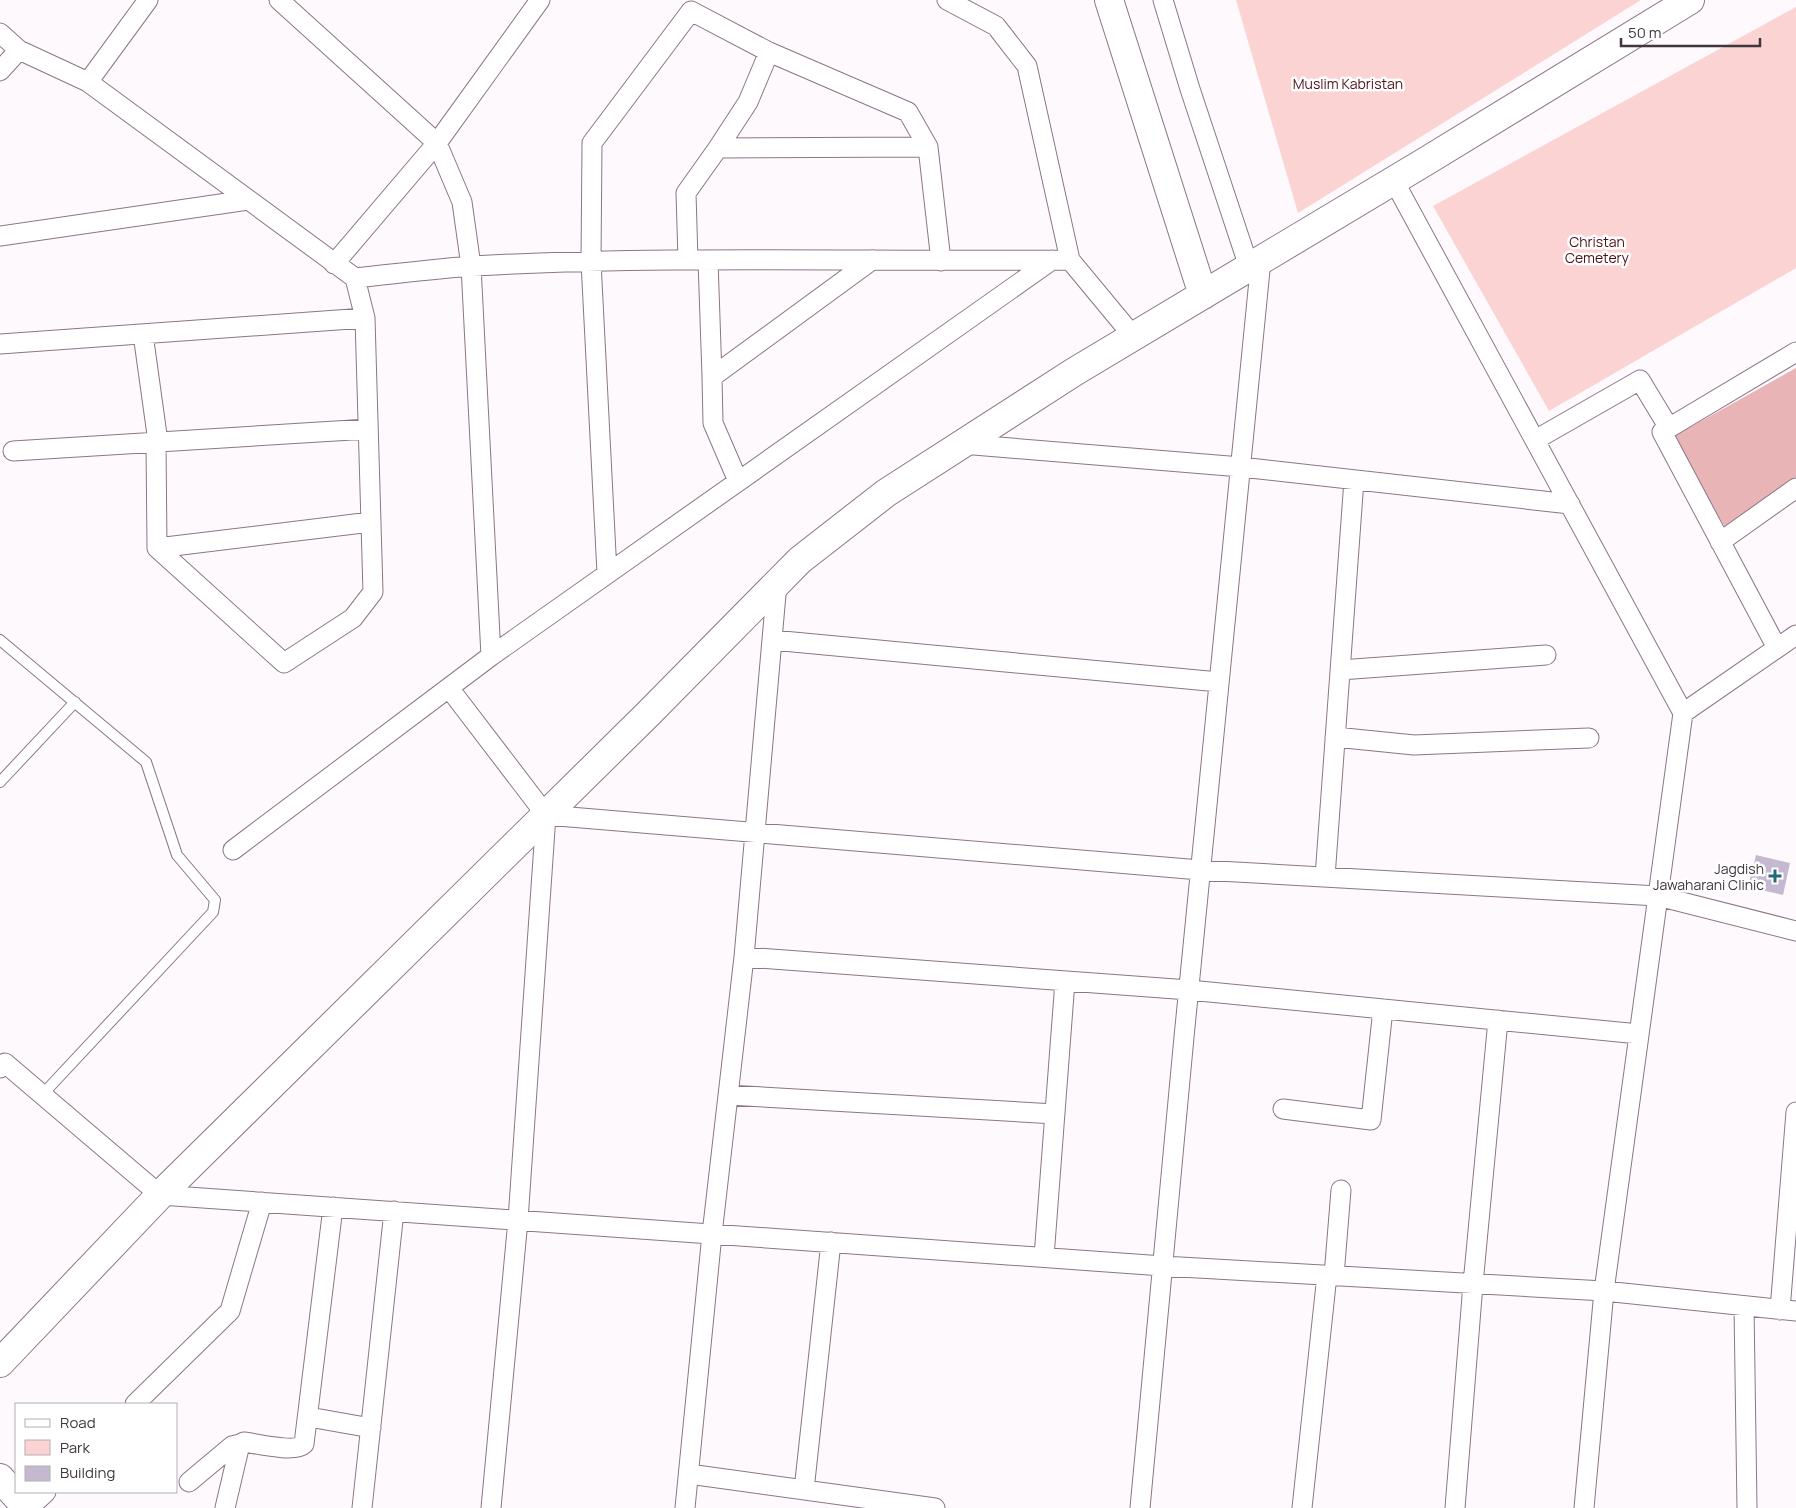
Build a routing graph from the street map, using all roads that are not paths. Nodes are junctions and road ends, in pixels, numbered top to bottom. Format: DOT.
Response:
graph roads {
  1 [pos="148,0"];
  2 [pos="279,0"];
  3 [pos="540,0"];
  4 [pos="947,0"];
  5 [pos="1109,0"];
  6 [pos="1164,0"];
  7 [pos="1690,0"];
  8 [pos="0,33"];
  9 [pos="18,50"];
  10 [pos="769,52"];
  11 [pos="0,71"];
  12 [pos="88,82"];
  13 [pos="437,143"];
  14 [pos="928,147"];
  15 [pos="718,148"];
  16 [pos="1394,181"];
  17 [pos="248,200"];
  18 [pos="0,236"];
  19 [pos="688,260"];
  20 [pos="708,260"];
  21 [pos="872,260"];
  22 [pos="1061,260"];
  23 [pos="941,261"];
  24 [pos="590,262"];
  25 [pos="334,264"];
  26 [pos="1255,264"];
  27 [pos="471,266"];
  28 [pos="355,278"];
  29 [pos="1203,295"];
  30 [pos="365,318"];
  31 [pos="143,334"];
  32 [pos="1134,336"];
  33 [pos="0,344"];
  34 [pos="1796,352"];
  35 [pos="712,377"];
  36 [pos="1669,428"];
  37 [pos="368,429"];
  38 [pos="1535,440"];
  39 [pos="158,442"];
  40 [pos="962,444"];
  41 [pos="13,451"];
  42 [pos="1241,467"];
  43 [pos="1354,480"];
  44 [pos="738,481"];
  45 [pos="1796,488"];
  46 [pos="1570,504"];
  47 [pos="371,522"];
  48 [pos="1720,542"];
  49 [pos="157,548"];
  50 [pos="607,573"];
  51 [pos="777,583"];
  52 [pos="1796,635"];
  53 [pos="0,640"];
  54 [pos="772,640"];
  55 [pos="1777,648"];
  56 [pos="1546,655"];
  57 [pos="491,656"];
  58 [pos="1340,670"];
  59 [pos="1219,682"];
  60 [pos="449,688"];
  61 [pos="75,702"];
  62 [pos="1683,713"];
  63 [pos="1335,737"];
  64 [pos="1590,738"];
  65 [pos="0,782"];
  66 [pos="546,814"];
  67 [pos="756,832"];
  68 [pos="233,850"];
  69 [pos="1200,870"];
  70 [pos="1325,877"];
  71 [pos="1658,896"];
  72 [pos="1796,931"];
  73 [pos="744,957"];
  74 [pos="1064,981"];
  75 [pos="1189,990"];
  76 [pos="1383,1009"];
  77 [pos="1498,1020"];
  78 [pos="1639,1034"];
  79 [pos="2,1063"];
  80 [pos="42,1095"];
  81 [pos="728,1095"];
  82 [pos="1283,1109"];
  83 [pos="1796,1112"];
  84 [pos="1054,1114"];
  85 [pos="1341,1190"];
  86 [pos="160,1195"];
  87 [pos="262,1202"];
  88 [pos="333,1207"];
  89 [pos="394,1211"];
  90 [pos="518,1220"];
  91 [pos="712,1234"];
  92 [pos="831,1242"];
  93 [pos="1044,1258"];
  94 [pos="1163,1266"];
  95 [pos="1331,1275"];
  96 [pos="1473,1284"];
  97 [pos="1604,1291"];
  98 [pos="1744,1306"];
  99 [pos="1788,1311"];
  100 [pos="0,1363"];
  101 [pos="136,1403"];
  102 [pos="309,1417"];
  103 [pos="371,1428"];
  104 [pos="240,1444"];
  105 [pos="688,1474"];
  106 [pos="0,1478"];
  107 [pos="188,1482"];
  108 [pos="804,1490"];
  109 [pos="45,1493"];
  110 [pos="28,1508"];
  111 [pos="225,1508"];
  112 [pos="362,1508"];
  113 [pos="491,1508"];
  114 [pos="685,1508"];
  115 [pos="935,1508"];
  116 [pos="1140,1508"];
  117 [pos="1302,1508"];
  118 [pos="1455,1508"];
  119 [pos="1584,1508"];
  120 [pos="1747,1508"];
  1 -- 12 [label="street"];
  2 -- 13 [label="street"];
  3 -- 13 [label="street"];
  4 -- 22 [label="street"];
  5 -- 29 [label="main road"];
  6 -- 26 [label="street"];
  7 -- 16 [label="main road"];
  8 -- 9 [label="street"];
  9 -- 11 [label="street"];
  9 -- 12 [label="street"];
  10 -- 14 [label="street"];
  10 -- 15 [label="street"];
  10 -- 24 [label="street"];
  12 -- 17 [label="street"];
  13 -- 25 [label="street"];
  13 -- 27 [label="street"];
  14 -- 15 [label="street"];
  14 -- 23 [label="street"];
  15 -- 19 [label="street"];
  16 -- 26 [label="main road"];
  16 -- 38 [label="street"];
  17 -- 18 [label="street"];
  17 -- 25 [label="street"];
  19 -- 20 [label="street"];
  19 -- 24 [label="street"];
  20 -- 21 [label="street"];
  20 -- 35 [label="street"];
  21 -- 23 [label="street"];
  21 -- 35 [label="street"];
  22 -- 23 [label="street"];
  22 -- 32 [label="street"];
  22 -- 44 [label="street"];
  24 -- 27 [label="street"];
  24 -- 50 [label="street"];
  25 -- 28 [label="street"];
  26 -- 29 [label="main road"];
  26 -- 42 [label="street"];
  27 -- 28 [label="street"];
  27 -- 57 [label="street"];
  28 -- 30 [label="street"];
  29 -- 32 [label="main road"];
  30 -- 31 [label="street"];
  30 -- 37 [label="street"];
  31 -- 33 [label="street"];
  31 -- 39 [label="street"];
  32 -- 40 [label="main road"];
  34 -- 36 [label="street"];
  35 -- 44 [label="street"];
  36 -- 38 [label="street"];
  36 -- 48 [label="street"];
  37 -- 39 [label="street"];
  37 -- 47 [label="street"];
  38 -- 46 [label="street"];
  39 -- 41 [label="street"];
  39 -- 49 [label="street"];
  40 -- 42 [label="street"];
  40 -- 51 [label="main road"];
  42 -- 43 [label="street"];
  42 -- 59 [label="street"];
  43 -- 46 [label="street"];
  43 -- 58 [label="street"];
  44 -- 50 [label="street"];
  45 -- 48 [label="street"];
  46 -- 62 [label="street"];
  47 -- 49 [label="street"];
  47 -- 49 [label="street"];
  48 -- 55 [label="street"];
  50 -- 57 [label="street"];
  51 -- 54 [label="street"];
  51 -- 66 [label="main road"];
  52 -- 55 [label="street"];
  53 -- 61 [label="lane"];
  54 -- 59 [label="street"];
  54 -- 67 [label="street"];
  55 -- 62 [label="street"];
  56 -- 58 [label="street"];
  57 -- 60 [label="street"];
  58 -- 63 [label="street"];
  59 -- 69 [label="street"];
  60 -- 66 [label="street"];
  60 -- 68 [label="street"];
  61 -- 65 [label="lane"];
  61 -- 80 [label="lane"];
  62 -- 71 [label="street"];
  63 -- 64 [label="street"];
  63 -- 70 [label="street"];
  66 -- 67 [label="street"];
  66 -- 86 [label="main road"];
  66 -- 90 [label="street"];
  67 -- 69 [label="street"];
  67 -- 73 [label="street"];
  69 -- 70 [label="street"];
  69 -- 75 [label="street"];
  70 -- 71 [label="street"];
  71 -- 72 [label="street"];
  71 -- 78 [label="street"];
  73 -- 74 [label="street"];
  73 -- 81 [label="street"];
  74 -- 75 [label="street"];
  74 -- 84 [label="street"];
  75 -- 76 [label="street"];
  75 -- 94 [label="street"];
  76 -- 77 [label="street"];
  76 -- 82 [label="street"];
  77 -- 78 [label="street"];
  77 -- 96 [label="street"];
  78 -- 97 [label="street"];
  79 -- 80 [label="street"];
  80 -- 86 [label="street"];
  81 -- 84 [label="street"];
  81 -- 91 [label="street"];
  83 -- 99 [label="street"];
  84 -- 93 [label="street"];
  85 -- 95 [label="street"];
  86 -- 87 [label="street"];
  86 -- 100 [label="main road"];
  87 -- 88 [label="street"];
  87 -- 101 [label="street"];
  88 -- 89 [label="street"];
  88 -- 102 [label="street"];
  89 -- 90 [label="street"];
  89 -- 103 [label="street"];
  90 -- 91 [label="street"];
  90 -- 113 [label="street"];
  91 -- 92 [label="street"];
  91 -- 105 [label="street"];
  92 -- 93 [label="street"];
  92 -- 108 [label="street"];
  93 -- 94 [label="street"];
  94 -- 95 [label="street"];
  94 -- 116 [label="street"];
  95 -- 96 [label="street"];
  95 -- 117 [label="street"];
  96 -- 97 [label="street"];
  96 -- 118 [label="street"];
  97 -- 98 [label="street"];
  97 -- 119 [label="street"];
  98 -- 99 [label="street"];
  98 -- 120 [label="street"];
  102 -- 103 [label="street"];
  102 -- 104 [label="street"];
  103 -- 112 [label="street"];
  104 -- 107 [label="street"];
  104 -- 111 [label="street"];
  105 -- 108 [label="street"];
  105 -- 114 [label="street"];
  106 -- 110 [label="main road"];
  108 -- 115 [label="street"];
  109 -- 110 [label="street"];
}
